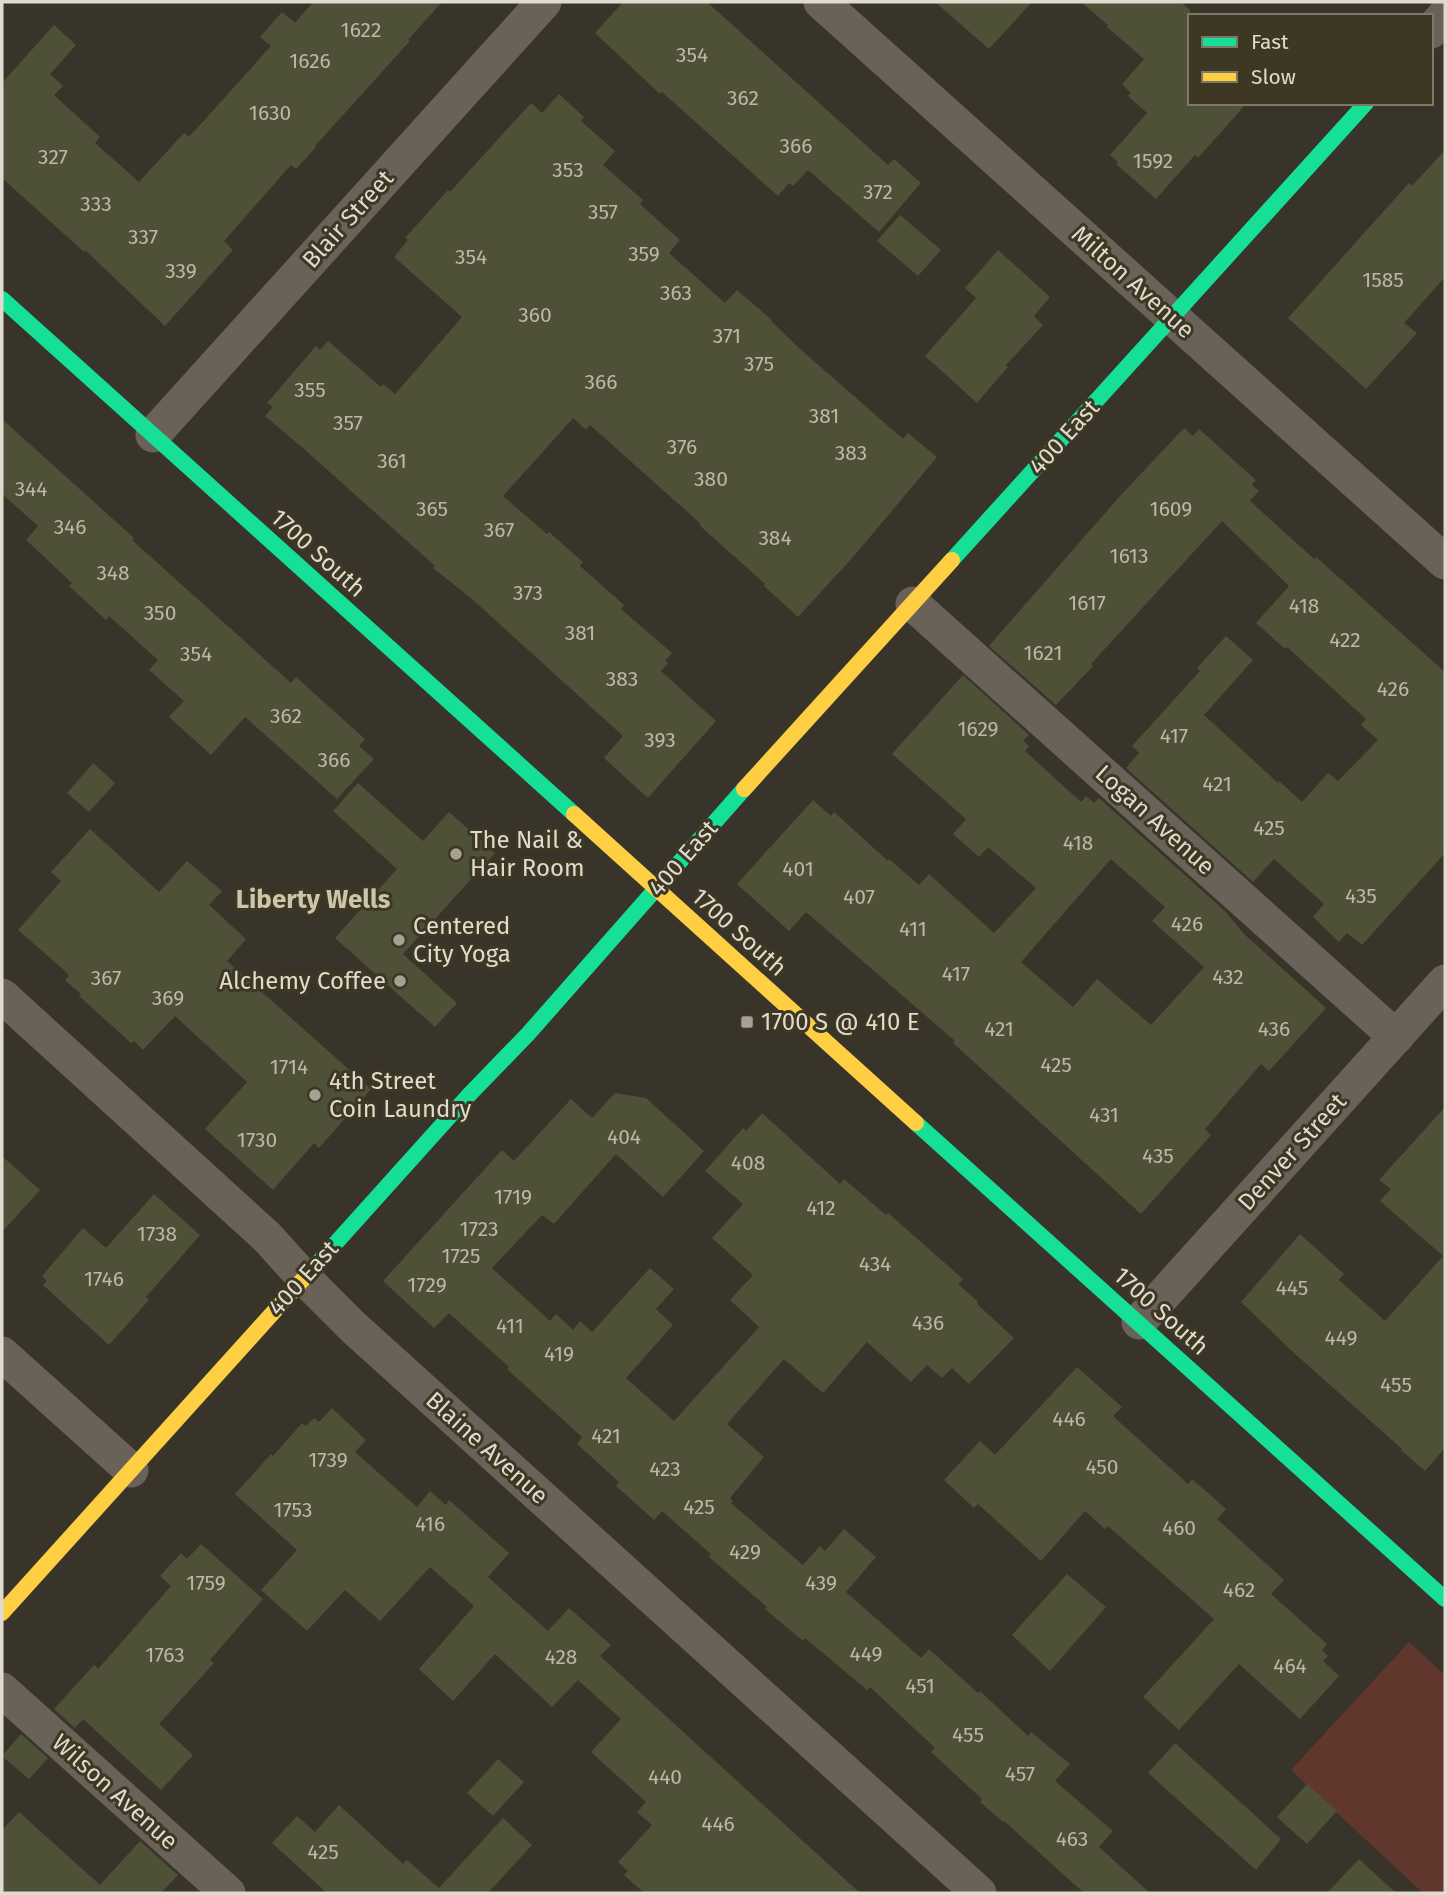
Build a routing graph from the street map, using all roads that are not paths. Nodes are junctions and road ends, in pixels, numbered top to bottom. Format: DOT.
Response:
graph roads {
  1 [pos="544,2"];
  2 [pos="821,2"];
  3 [pos="1445,15"];
  4 [pos="1433,29"];
  5 [pos="1364,105"];
  6 [pos="2,299"];
  7 [pos="1172,317"];
  8 [pos="153,435"];
  9 [pos="1445,562"];
  10 [pos="913,604"];
  11 [pos="656,888"];
  12 [pos="1445,982"];
  13 [pos="2,996"];
  14 [pos="1396,1037"];
  15 [pos="304,1278"];
  16 [pos="1139,1322"];
  17 [pos="2,1354"];
  18 [pos="131,1470"];
  19 [pos="1445,1600"];
  20 [pos="2,1613"];
  21 [pos="2,1690"];
  22 [pos="228,1893"];
  23 [pos="979,1893"];
  1 -- 8 [label="street, Blair Street"];
  2 -- 7 [label="street, Milton Avenue"];
  3 -- 4 [label="street"];
  5 -- 7 [label="street, 400 East"];
  6 -- 8 [label="street, 1700 South"];
  7 -- 9 [label="street, Milton Avenue"];
  7 -- 10 [label="street, 400 East"];
  8 -- 11 [label="street, 1700 South"];
  10 -- 11 [label="street, 400 East"];
  10 -- 14 [label="street, Logan Avenue"];
  11 -- 15 [label="street, 400 East"];
  11 -- 16 [label="street, 1700 South"];
  12 -- 14 [label="street, Denver Street"];
  13 -- 15 [label="street, Blaine Avenue"];
  14 -- 16 [label="street, Denver Street"];
  15 -- 18 [label="street, 400 East"];
  15 -- 23 [label="street, Blaine Avenue"];
  16 -- 19 [label="street, 1700 South"];
  17 -- 18 [label="street"];
  18 -- 20 [label="street, 400 East"];
  21 -- 22 [label="street, Wilson Avenue"];
}
